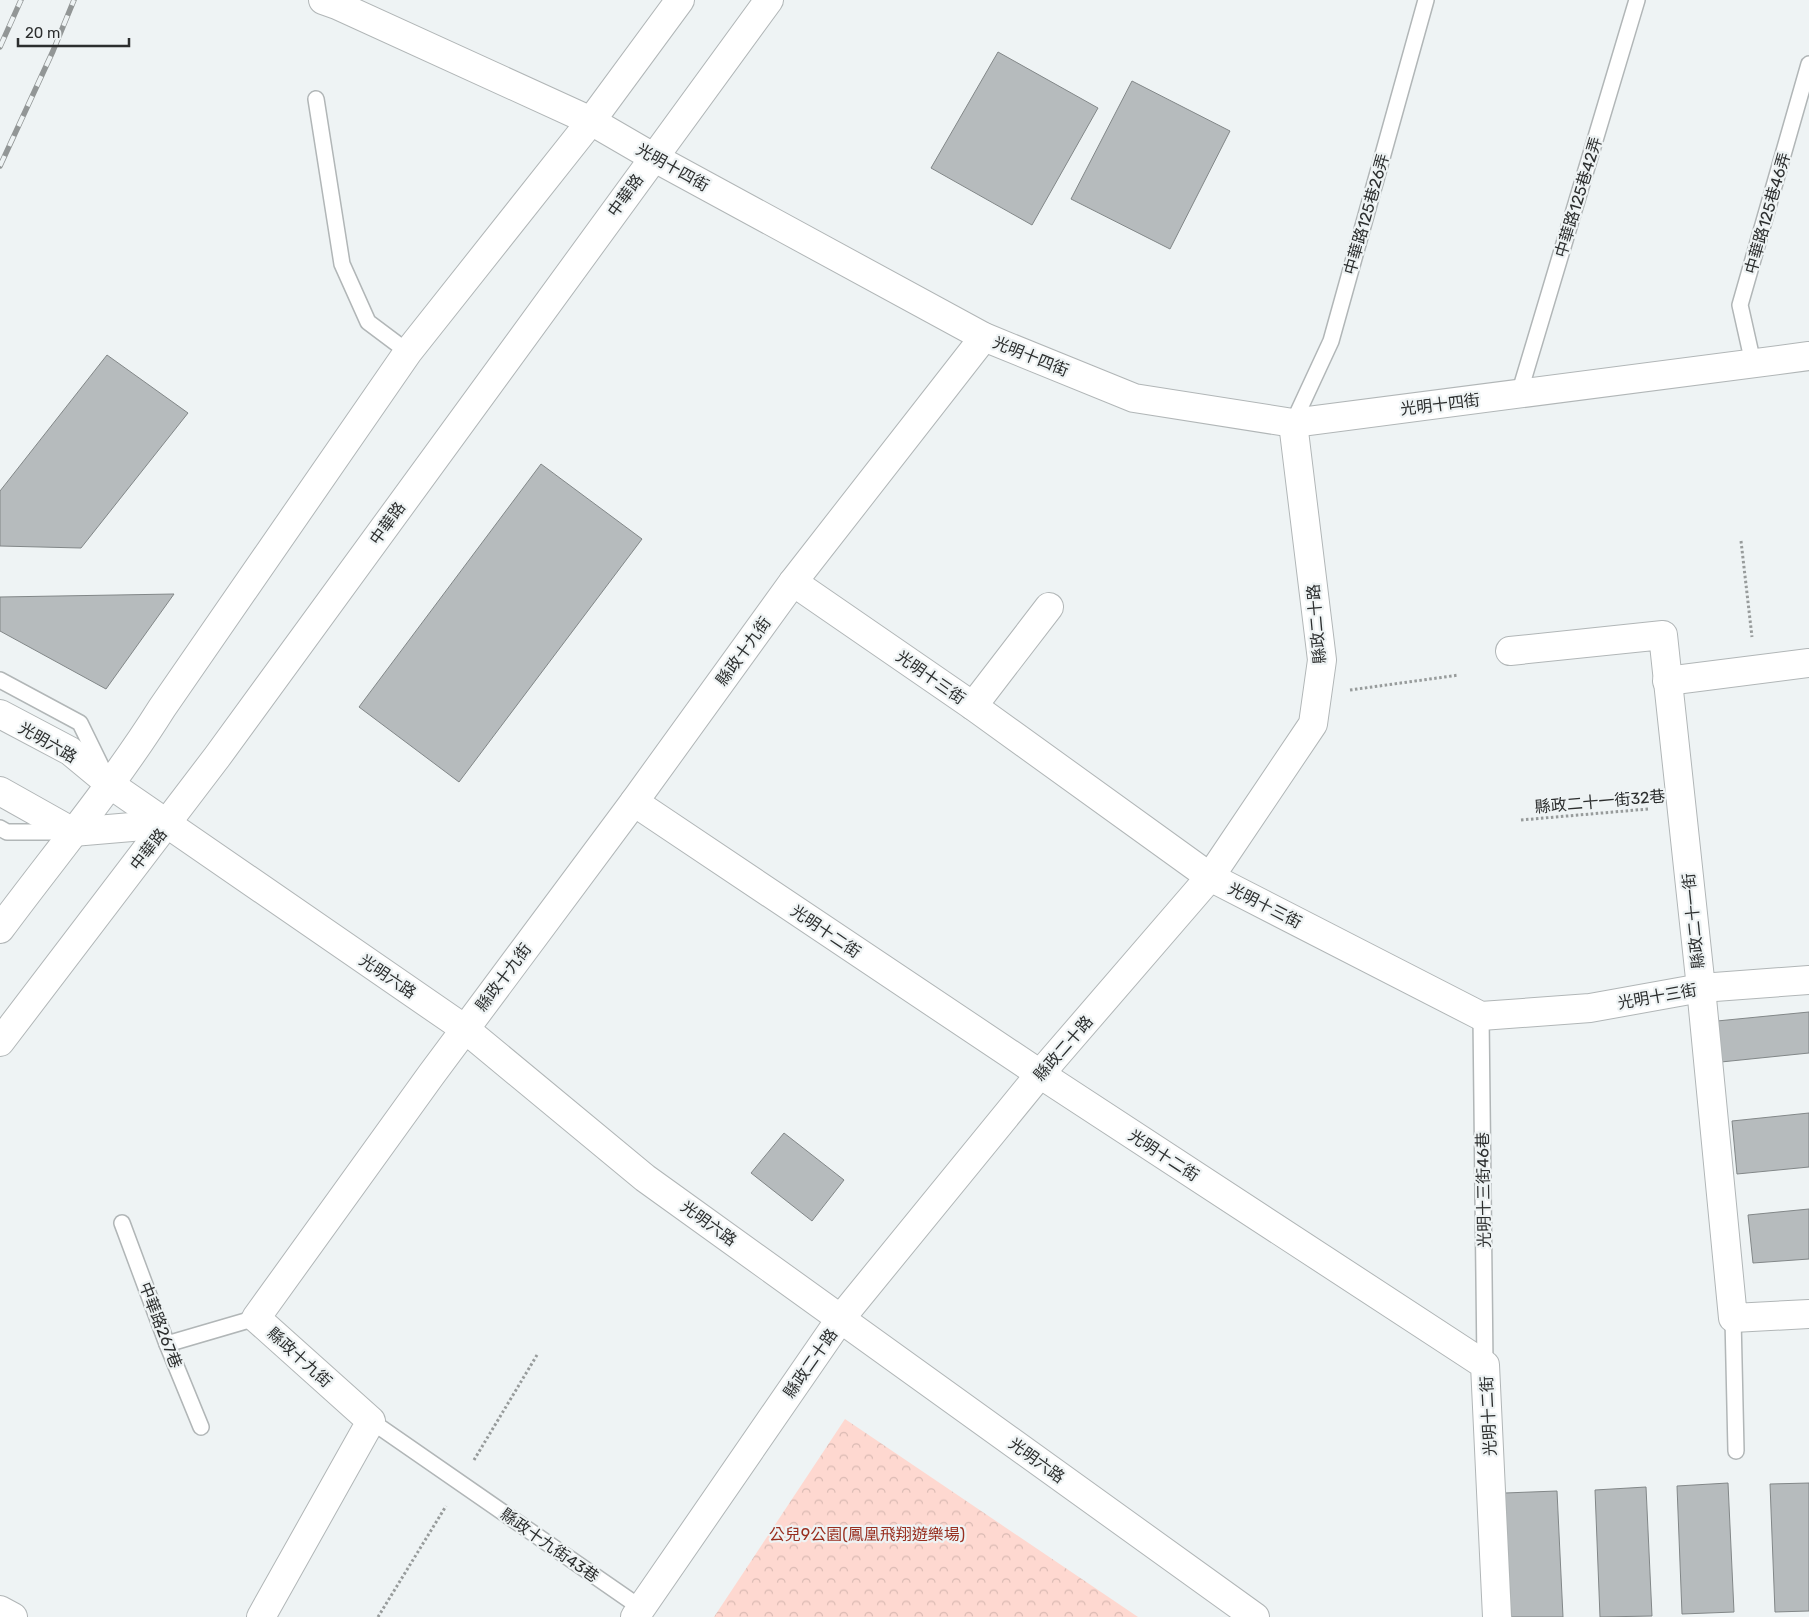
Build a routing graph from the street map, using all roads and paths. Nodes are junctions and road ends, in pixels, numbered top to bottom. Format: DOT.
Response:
graph roads {
  1 [pos="680,0"];
  2 [pos="769,0"];
  3 [pos="1426,0"];
  4 [pos="1637,0"];
  5 [pos="334,2"];
  6 [pos="1809,64"];
  7 [pos="316,99"];
  8 [pos="590,121"];
  9 [pos="653,157"];
  10 [pos="984,337"];
  11 [pos="408,352"];
  12 [pos="1809,356"];
  13 [pos="1752,363"];
  14 [pos="1518,394"];
  15 [pos="1293,422"];
  16 [pos="1741,541"];
  17 [pos="793,582"];
  18 [pos="1049,607"];
  19 [pos="1510,651"];
  20 [pos="1809,663"];
  21 [pos="1756,670"];
  22 [pos="1459,674"];
  23 [pos="0,680"];
  24 [pos="1667,681"];
  25 [pos="1318,694"];
  26 [pos="973,706"];
  27 [pos="0,714"];
  28 [pos="111,785"];
  29 [pos="0,791"];
  30 [pos="634,802"];
  31 [pos="1681,806"];
  32 [pos="1521,820"];
  33 [pos="167,824"];
  34 [pos="0,828"];
  35 [pos="73,832"];
  36 [pos="1210,877"];
  37 [pos="0,929"];
  38 [pos="1809,980"];
  39 [pos="1701,988"];
  40 [pos="1481,1016"];
  41 [pos="465,1029"];
  42 [pos="0,1042"];
  43 [pos="1040,1074"];
  44 [pos="122,1222"];
  45 [pos="1809,1314"];
  46 [pos="256,1318"];
  47 [pos="841,1318"];
  48 [pos="1733,1318"];
  49 [pos="167,1344"];
  50 [pos="537,1355"];
  51 [pos="1485,1365"];
  52 [pos="371,1421"];
  53 [pos="201,1427"];
  54 [pos="1736,1451"];
  55 [pos="460,1483"];
  56 [pos="0,1610"];
  57 [pos="638,1613"];
  58 [pos="13,1617"];
  59 [pos="261,1617"];
  60 [pos="378,1617"];
  61 [pos="1255,1617"];
  62 [pos="1497,1617"];
  1 -- 8 [label="street"];
  2 -- 9 [label="street, 中華路"];
  3 -- 15 [label="lane, 中華路125巷26弄"];
  4 -- 14 [label="lane, 中華路125巷42弄"];
  5 -- 8 [label="street, 光明十四街"];
  6 -- 13 [label="lane, 中華路125巷46弄"];
  7 -- 11 [label="lane"];
  8 -- 9 [label="street, 光明十四街"];
  8 -- 11 [label="street"];
  9 -- 10 [label="street, 光明十四街"];
  9 -- 33 [label="street, 中華路"];
  10 -- 15 [label="street, 光明十四街"];
  10 -- 17 [label="street, 縣政十九街"];
  11 -- 28 [label="street"];
  12 -- 13 [label="street, 光明十四街"];
  13 -- 14 [label="street, 光明十四街"];
  14 -- 15 [label="street, 光明十四街"];
  15 -- 25 [label="street, 縣政二十路"];
  16 -- 21 [label="path"];
  17 -- 26 [label="street, 光明十三街"];
  17 -- 30 [label="street, 縣政十九街"];
  18 -- 26 [label="street"];
  19 -- 24 [label="street, 縣政二十一街"];
  20 -- 21 [label="street"];
  21 -- 24 [label="street"];
  22 -- 25 [label="path"];
  23 -- 28 [label="lane"];
  24 -- 31 [label="street, 縣政二十一街"];
  25 -- 36 [label="street, 縣政二十路"];
  26 -- 36 [label="street, 光明十三街"];
  27 -- 28 [label="street, 光明六路"];
  28 -- 33 [label="street, 光明六路"];
  28 -- 35 [label="street"];
  29 -- 35 [label="street"];
  30 -- 41 [label="street, 縣政十九街"];
  30 -- 43 [label="street, 光明十二街"];
  31 -- 32 [label="path, 縣政二十一街32巷"];
  31 -- 39 [label="street, 縣政二十一街"];
  33 -- 35 [label="street"];
  33 -- 41 [label="street, 光明六路"];
  33 -- 42 [label="street, 中華路"];
  34 -- 35 [label="lane"];
  35 -- 37 [label="street"];
  36 -- 40 [label="street, 光明十三街"];
  36 -- 43 [label="street, 縣政二十路"];
  38 -- 39 [label="street, 光明十三街"];
  39 -- 40 [label="street, 光明十三街"];
  39 -- 48 [label="street, 縣政二十一街"];
  40 -- 51 [label="lane, 光明十三街46巷"];
  41 -- 46 [label="street, 縣政十九街"];
  41 -- 47 [label="street, 光明六路"];
  43 -- 47 [label="street, 縣政二十路"];
  43 -- 51 [label="street, 光明十二街"];
  44 -- 49 [label="lane, 中華路267巷"];
  45 -- 48 [label="street"];
  46 -- 49 [label="lane"];
  46 -- 52 [label="street, 縣政十九街"];
  47 -- 57 [label="street, 縣政二十路"];
  47 -- 61 [label="street, 光明六路"];
  48 -- 54 [label="lane"];
  49 -- 53 [label="lane, 中華路267巷"];
  50 -- 55 [label="path"];
  51 -- 62 [label="street, 光明十二街"];
  52 -- 55 [label="lane, 縣政十九街43巷"];
  52 -- 59 [label="street"];
  55 -- 57 [label="lane, 縣政十九街43巷"];
  55 -- 60 [label="path"];
  56 -- 58 [label="street"];
}
